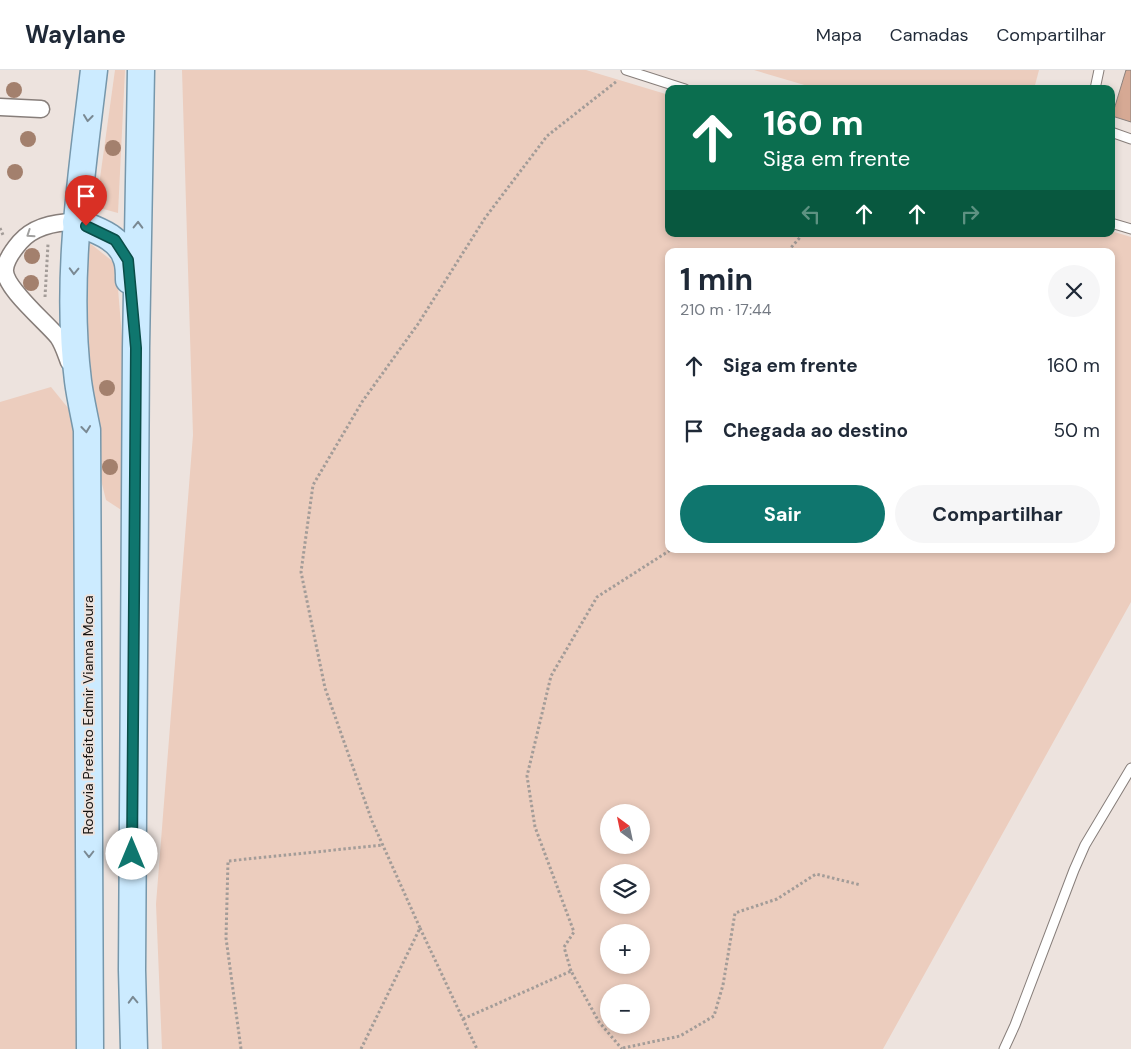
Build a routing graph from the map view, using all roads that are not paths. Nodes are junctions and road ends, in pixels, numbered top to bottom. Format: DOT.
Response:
graph roads {
  1 [pos="94,70"];
  2 [pos="141,70"];
  3 [pos="1099,70"];
  4 [pos="628,71"];
  5 [pos="672,85"];
  6 [pos="1096,85"];
  7 [pos="0,107"];
  8 [pos="41,109"];
  9 [pos="1115,133"];
  10 [pos="1131,139"];
  11 [pos="76,222"];
  12 [pos="1115,224"];
  13 [pos="1131,230"];
  14 [pos="5,256"];
  15 [pos="0,285"];
  16 [pos="18,296"];
  17 [pos="136,348"];
  18 [pos="78,381"];
  19 [pos="1131,768"];
  20 [pos="90,1049"];
  21 [pos="134,1049"];
  22 [pos="1004,1049"];
  1 -- 11 [label="main road, Rodovia Prefeito Edmir Vianna Moura, one-way"];
  17 -- 2 [label="main road, one-way"];
  3 -- 6 [label="lane"];
  4 -- 5 [label="lane"];
  7 -- 8 [label="street"];
  9 -- 10 [label="lane"];
  11 -- 14 [label="street, one-way"];
  11 -- 17 [label="main road"];
  11 -- 18 [label="main road, Rodovia Prefeito Edmir Vianna Moura, one-way"];
  12 -- 13 [label="lane"];
  14 -- 16 [label="street"];
  15 -- 16 [label="street"];
  16 -- 18 [label="street"];
  21 -- 17 [label="main road, one-way"];
  18 -- 20 [label="main road, Rodovia Prefeito Edmir Vianna Moura, one-way"];
  19 -- 22 [label="lane"];
}
